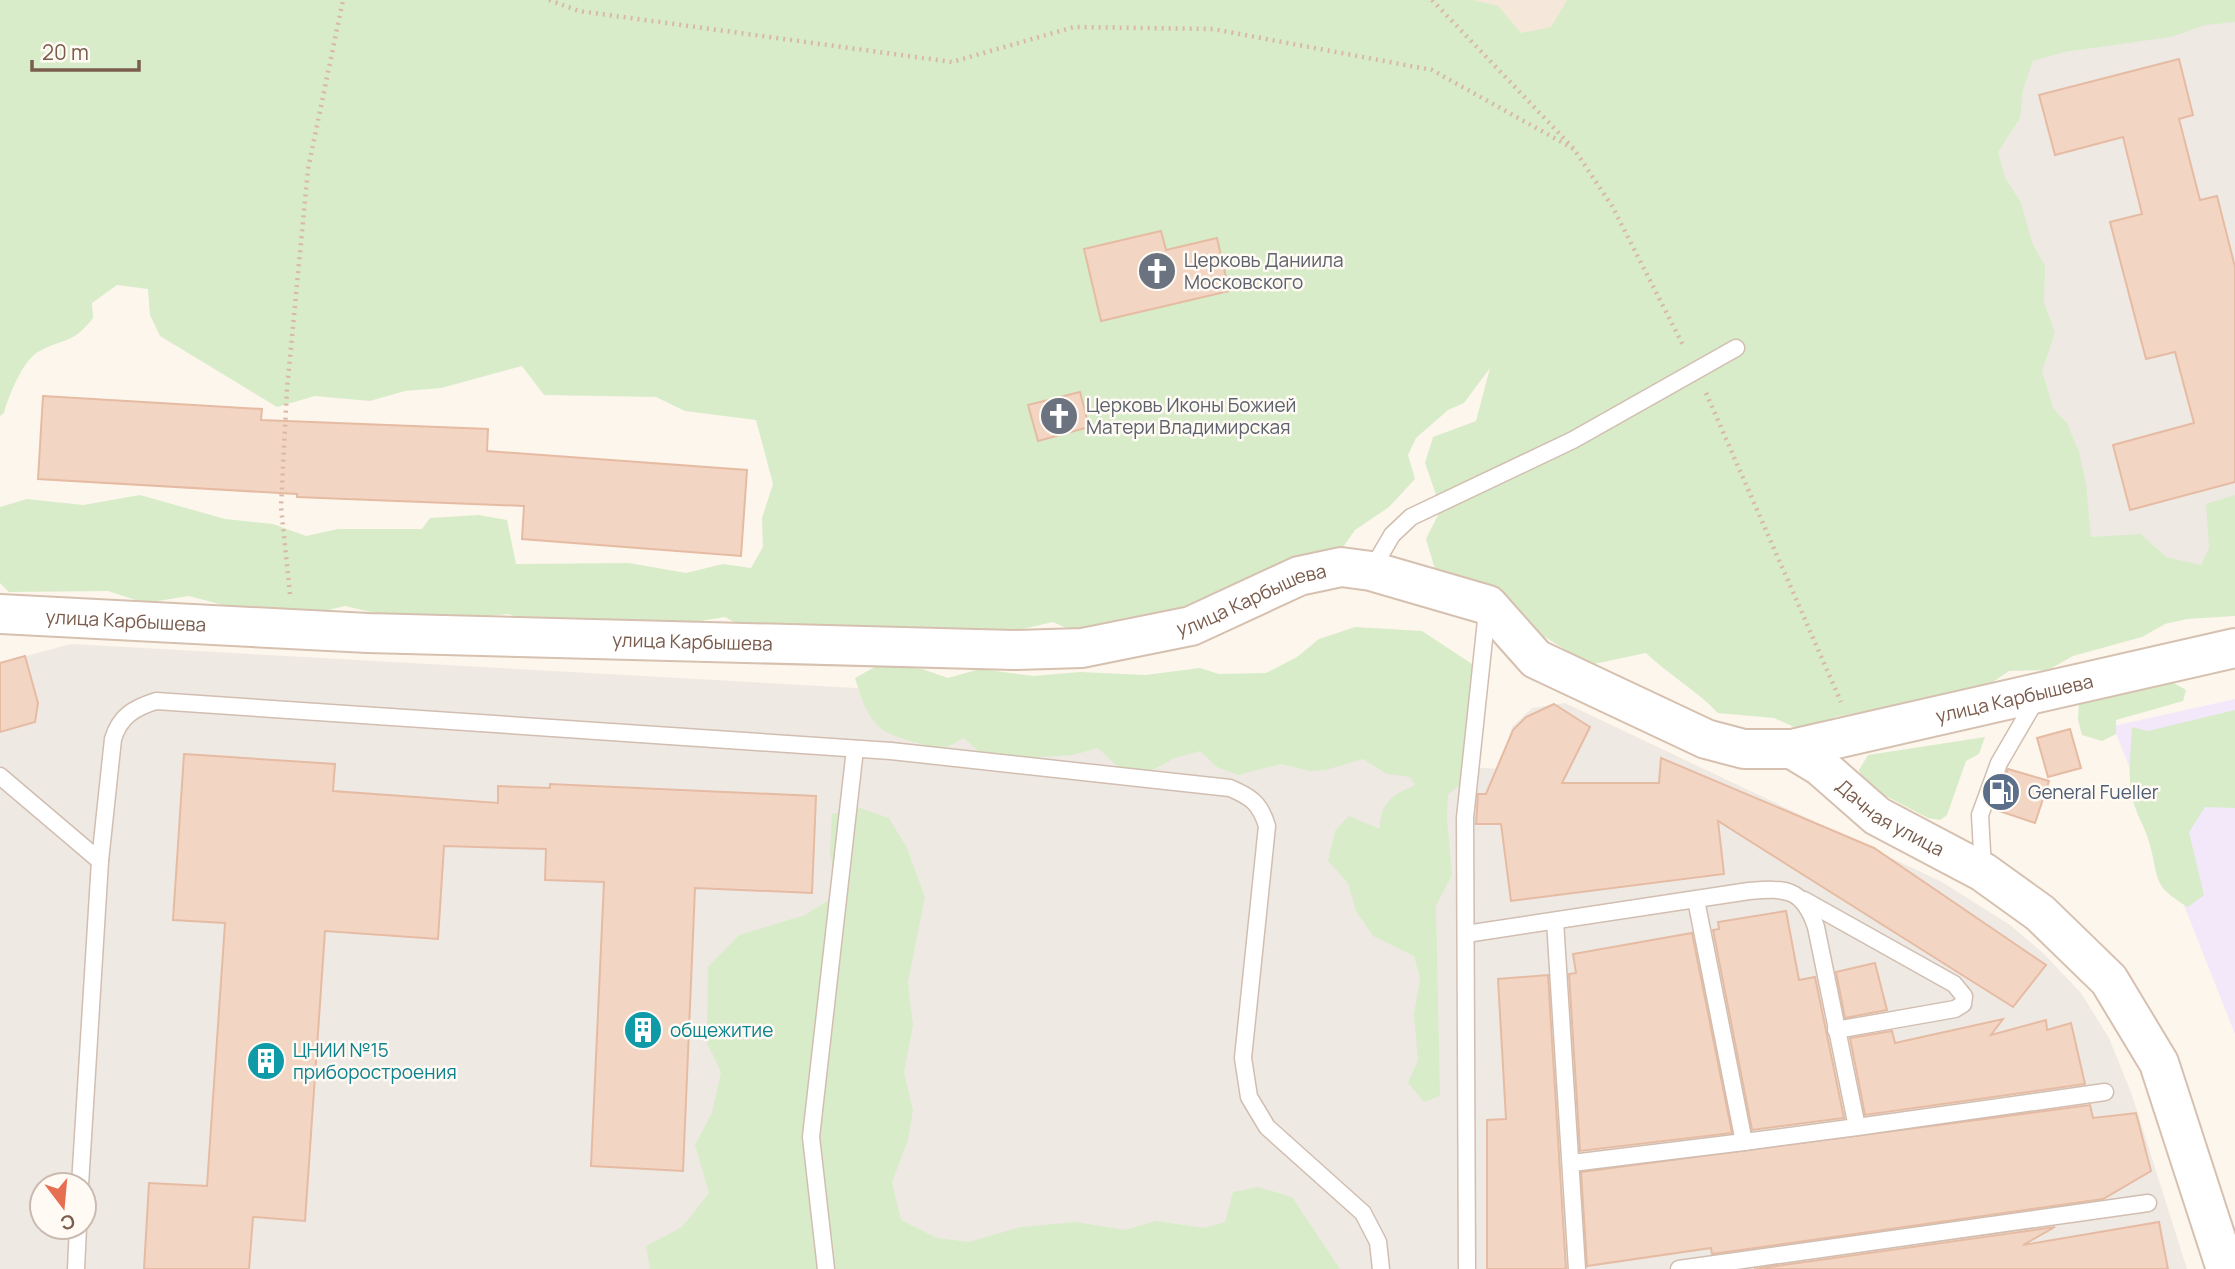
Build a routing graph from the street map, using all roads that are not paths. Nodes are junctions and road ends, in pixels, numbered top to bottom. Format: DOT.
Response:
graph roads {
  1 [pos="1736,348"];
  2 [pos="1371,571"];
  3 [pos="1488,605"];
  4 [pos="0,614"];
  5 [pos="2235,648"];
  6 [pos="2040,693"];
  7 [pos="855,748"];
  8 [pos="1791,749"];
  9 [pos="0,776"];
  10 [pos="100,861"];
  11 [pos="1983,872"];
  12 [pos="1792,893"];
  13 [pos="1696,900"];
  14 [pos="1555,921"];
  15 [pos="1466,934"];
  16 [pos="1836,1030"];
  17 [pos="2105,1091"];
  18 [pos="1857,1127"];
  19 [pos="1744,1142"];
  20 [pos="1572,1163"];
  21 [pos="81,1171"];
  22 [pos="2148,1203"];
  23 [pos="77,1241"];
  24 [pos="76,1269"];
  25 [pos="826,1269"];
  26 [pos="1381,1269"];
  27 [pos="1467,1269"];
  28 [pos="1577,1269"];
  29 [pos="1679,1269"];
  30 [pos="2227,1269"];
  1 -- 2 [label="lane"];
  2 -- 3 [label="street"];
  2 -- 4 [label="street, улица Карбышева"];
  3 -- 8 [label="street"];
  3 -- 15 [label="lane"];
  5 -- 6 [label="street, улица Карбышева"];
  6 -- 8 [label="street, улица Карбышева"];
  6 -- 11 [label="lane"];
  7 -- 10 [label="lane"];
  7 -- 25 [label="lane"];
  7 -- 26 [label="lane"];
  8 -- 11 [label="street, Дачная улица"];
  9 -- 10 [label="lane"];
  10 -- 21 [label="lane"];
  11 -- 30 [label="street, Дачная улица"];
  12 -- 13 [label="lane"];
  12 -- 16 [label="lane"];
  12 -- 16 [label="lane"];
  13 -- 14 [label="lane"];
  13 -- 19 [label="lane"];
  14 -- 15 [label="lane"];
  14 -- 20 [label="lane"];
  15 -- 27 [label="lane"];
  16 -- 18 [label="lane"];
  17 -- 18 [label="lane"];
  18 -- 19 [label="lane"];
  19 -- 20 [label="lane"];
  20 -- 28 [label="lane"];
  22 -- 29 [label="lane"];
  23 -- 24 [label="lane"];
}
